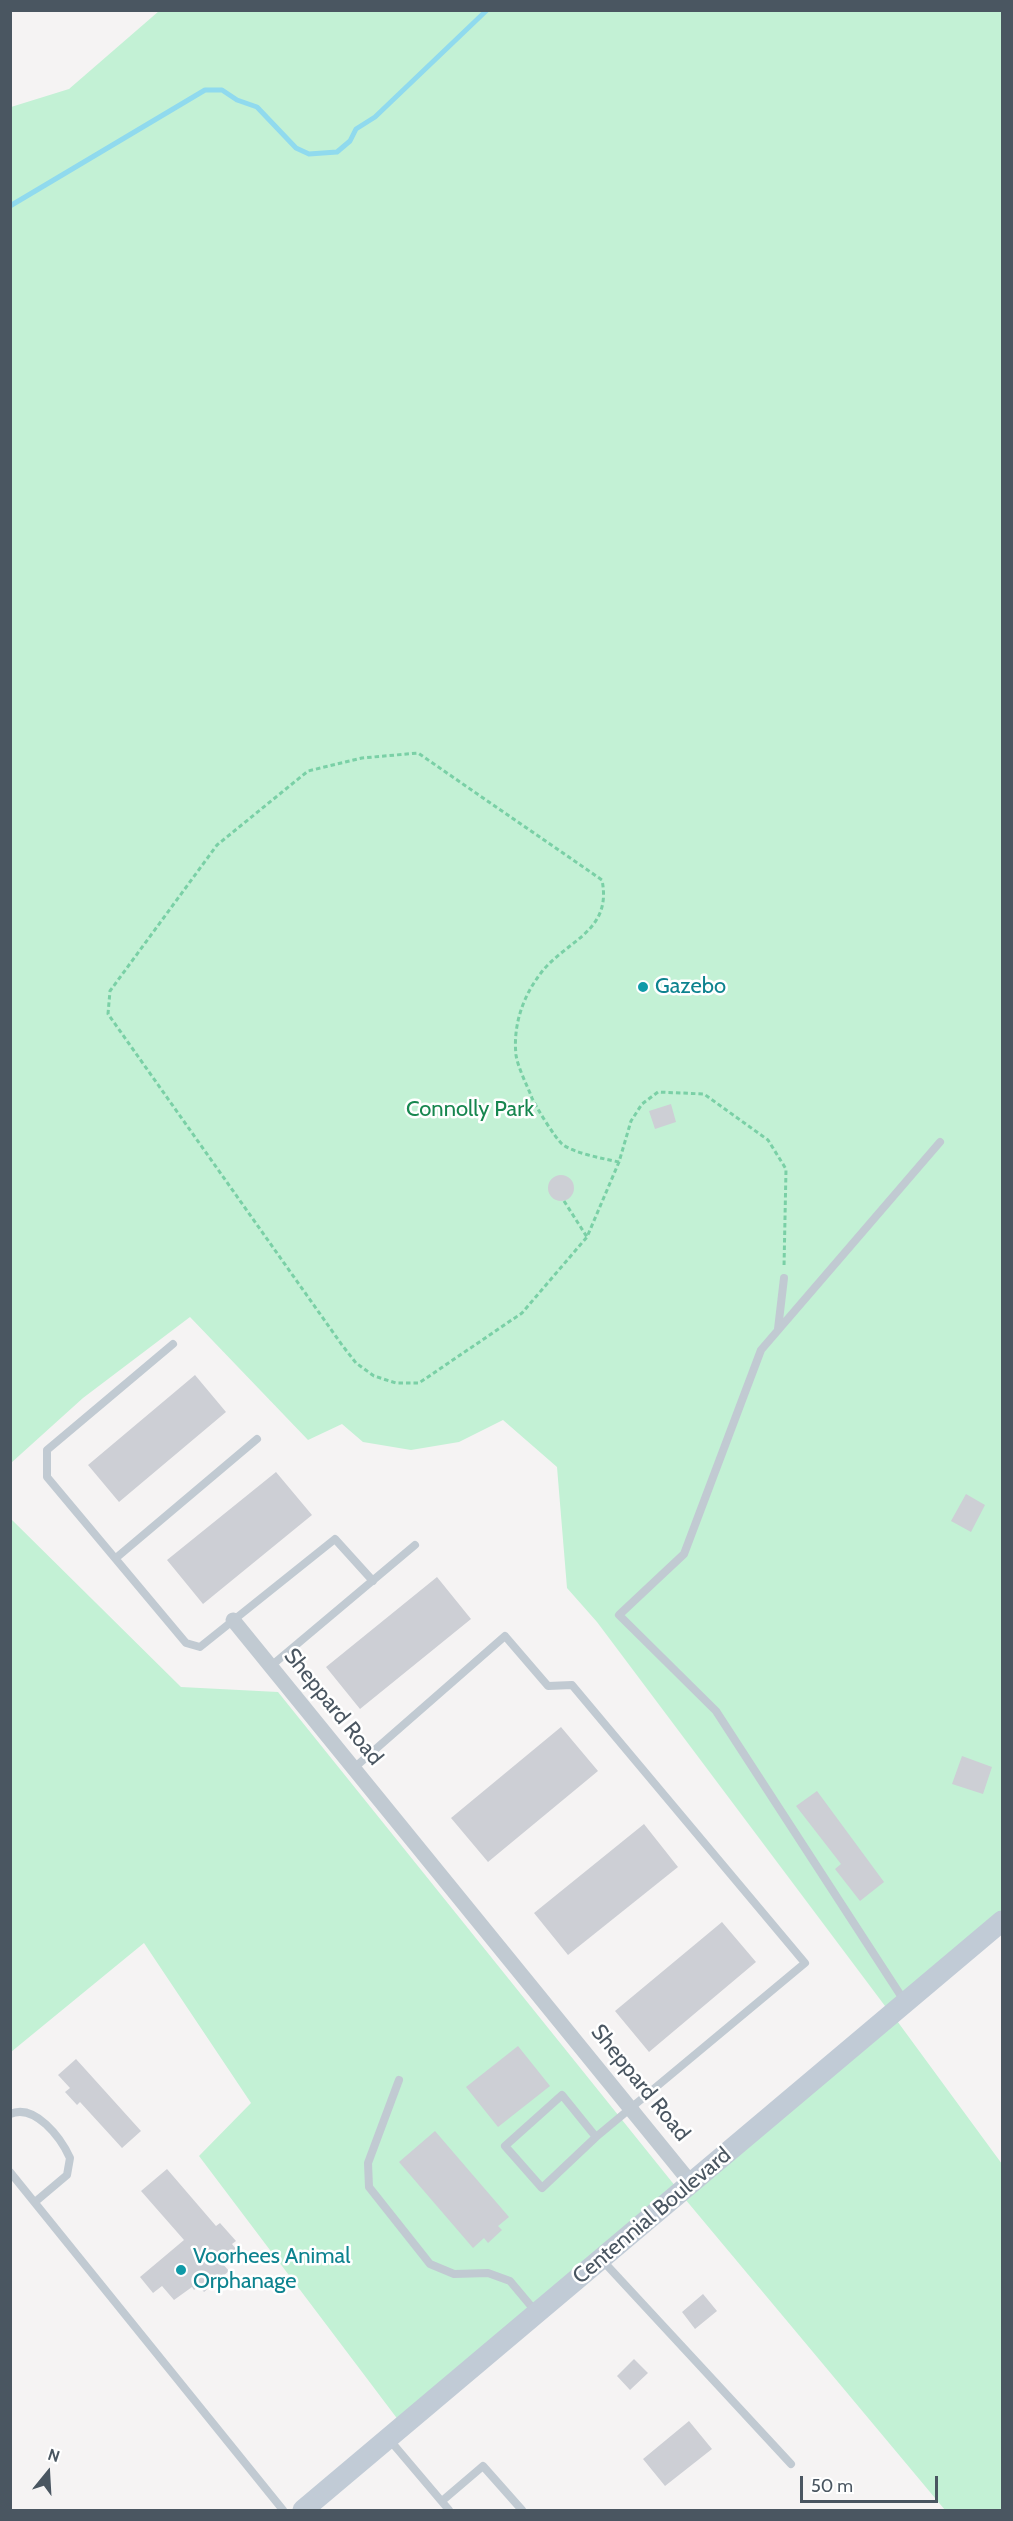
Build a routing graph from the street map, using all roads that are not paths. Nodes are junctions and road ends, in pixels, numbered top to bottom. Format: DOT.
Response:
graph roads {
  1 [pos="940,1142"];
  2 [pos="784,1278"];
  3 [pos="778,1331"];
  4 [pos="173,1344"];
  5 [pos="257,1439"];
  6 [pos="415,1545"];
  7 [pos="116,1558"];
  8 [pos="373,1581"];
  9 [pos="233,1620"];
  10 [pos="271,1666"];
  11 [pos="354,1768"];
  12 [pos="1002,1921"];
  13 [pos="905,2003"];
  14 [pos="399,2080"];
  15 [pos="632,2107"];
  16 [pos="10,2114"];
  17 [pos="596,2137"];
  18 [pos="10,2172"];
  19 [pos="692,2183"];
  20 [pos="35,2202"];
  21 [pos="601,2259"];
  22 [pos="537,2313"];
  23 [pos="388,2438"];
  24 [pos="791,2464"];
  25 [pos="442,2502"];
  26 [pos="283,2511"];
  27 [pos="303,2511"];
  28 [pos="449,2511"];
  29 [pos="522,2511"];
  1 -- 3 [label="lane"];
  2 -- 3 [label="lane"];
  3 -- 13 [label="lane"];
  4 -- 7 [label="lane"];
  5 -- 7 [label="lane"];
  6 -- 8 [label="lane"];
  7 -- 9 [label="lane"];
  8 -- 9 [label="lane"];
  8 -- 10 [label="lane"];
  9 -- 10 [label="street, Sheppard Road"];
  10 -- 11 [label="street, Sheppard Road"];
  11 -- 15 [label="street, Sheppard Road"];
  11 -- 15 [label="lane"];
  12 -- 13 [label="main road, Centennial Boulevard"];
  13 -- 19 [label="main road, Centennial Boulevard"];
  14 -- 22 [label="lane"];
  15 -- 17 [label="lane"];
  15 -- 19 [label="street, Sheppard Road"];
  16 -- 20 [label="lane"];
  17 -- 17 [label="lane"];
  18 -- 20 [label="lane"];
  19 -- 21 [label="main road, Centennial Boulevard"];
  20 -- 26 [label="lane"];
  21 -- 22 [label="main road, Centennial Boulevard"];
  21 -- 24 [label="lane"];
  22 -- 23 [label="main road, Centennial Boulevard"];
  23 -- 25 [label="lane"];
  23 -- 27 [label="main road, Centennial Boulevard"];
  25 -- 28 [label="lane"];
  25 -- 29 [label="lane"];
}
